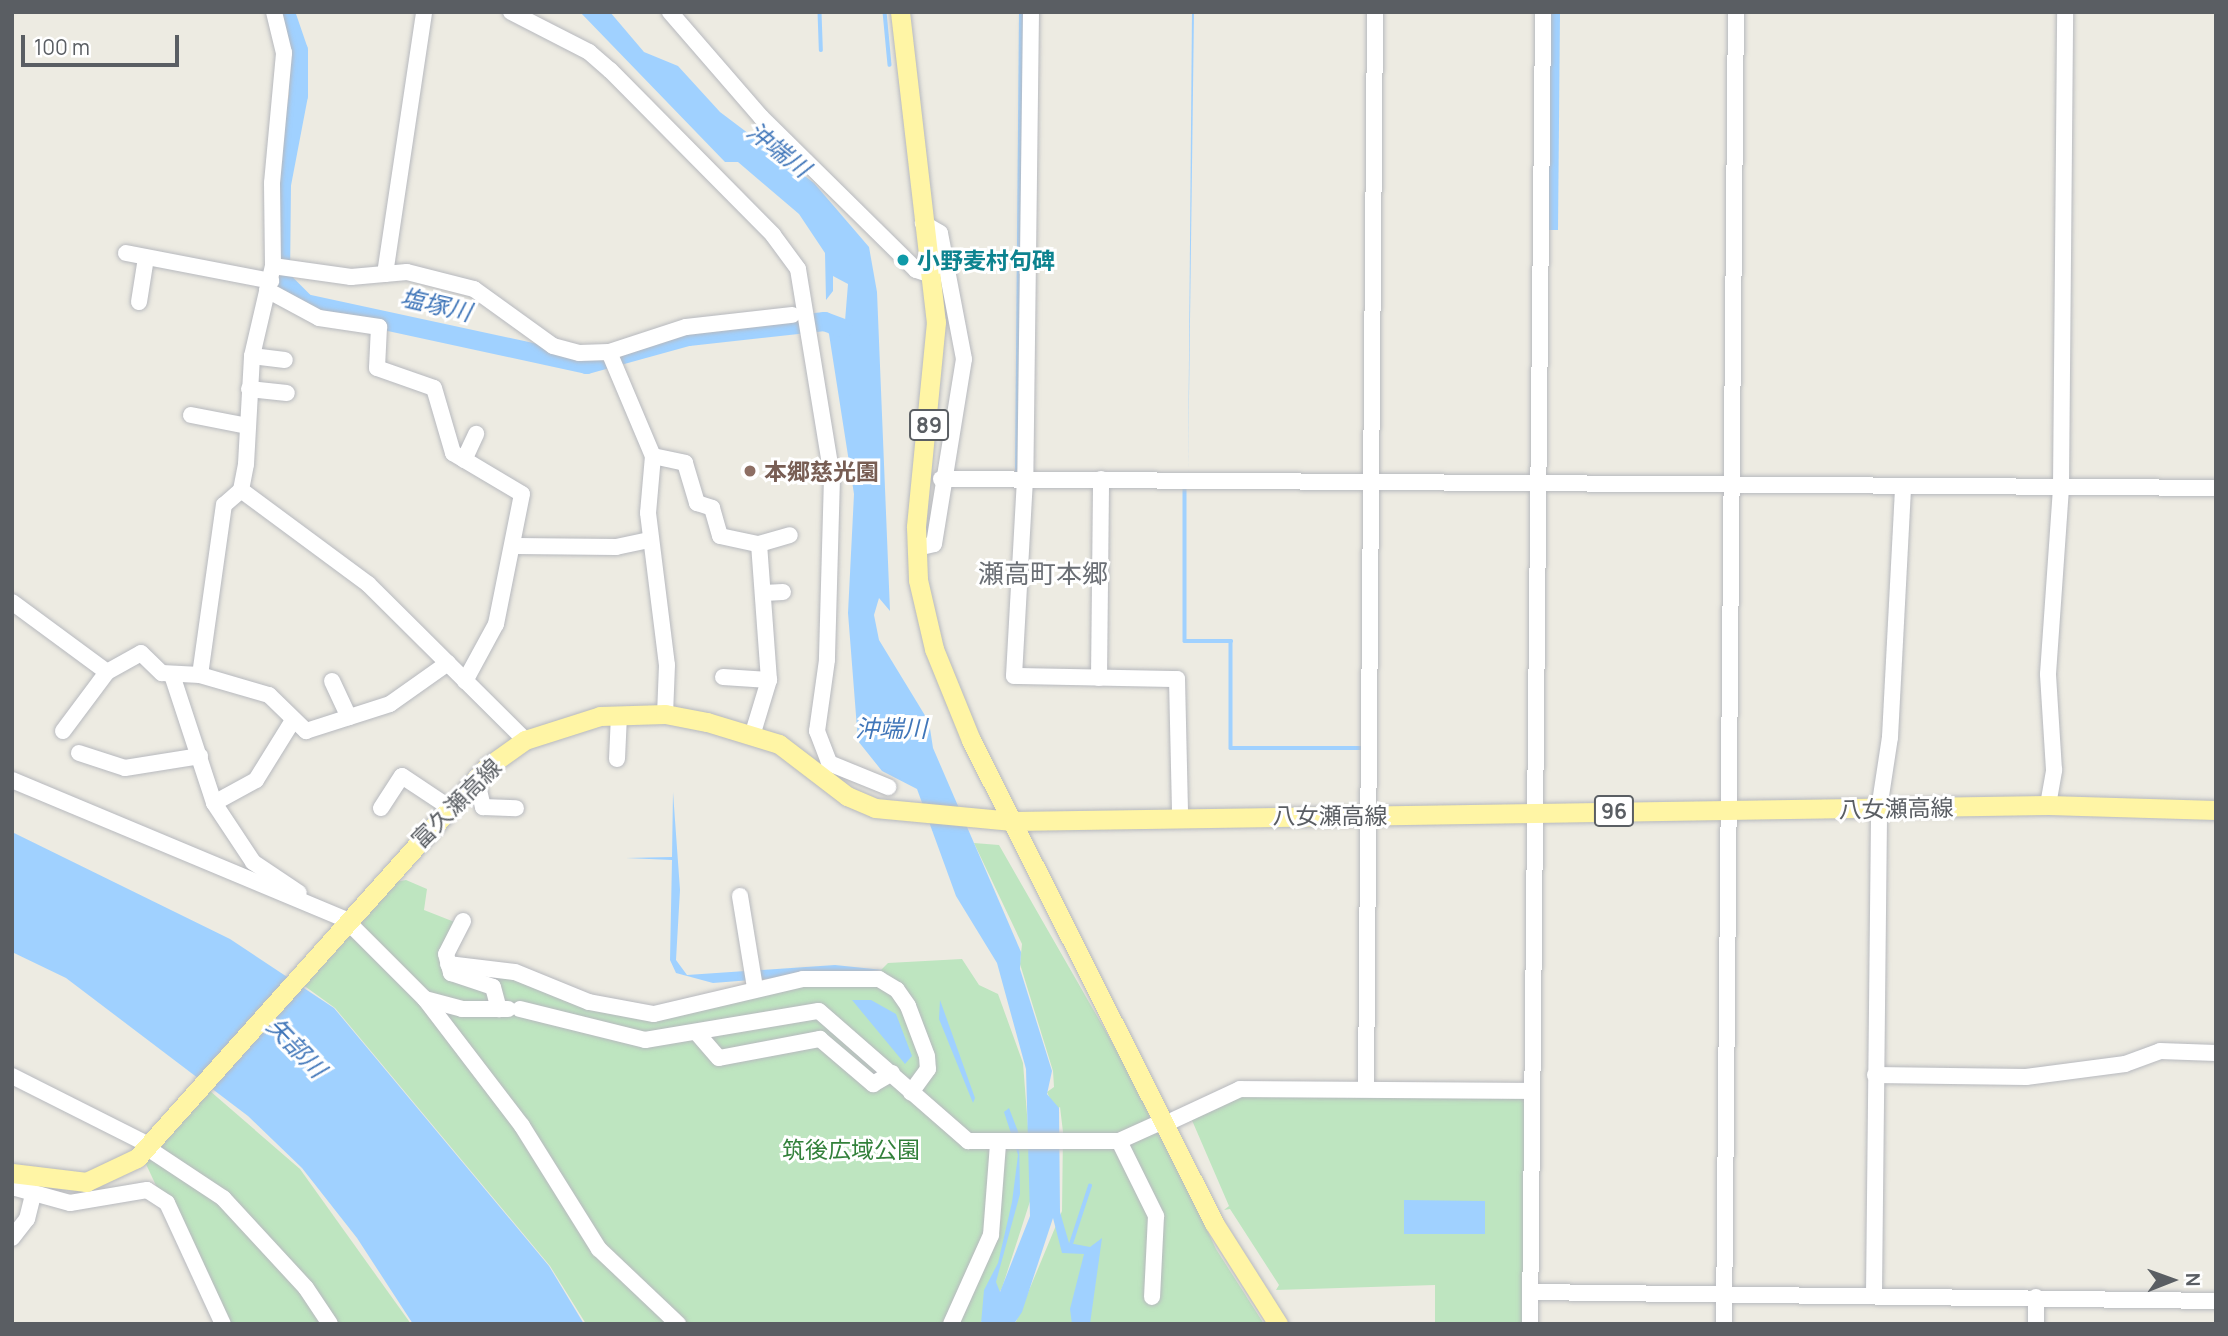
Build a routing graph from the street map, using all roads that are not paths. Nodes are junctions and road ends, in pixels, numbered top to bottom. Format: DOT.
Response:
graph roads {
  1 [pos="274,12"];
  2 [pos="424,12"];
  3 [pos="511,12"];
  4 [pos="670,12"];
  5 [pos="900,12"];
  6 [pos="1031,12"];
  7 [pos="1375,12"];
  8 [pos="1543,12"];
  9 [pos="1736,12"];
  10 [pos="2065,12"];
  11 [pos="923,223"];
  12 [pos="126,253"];
  13 [pos="146,258"];
  14 [pos="385,274"];
  15 [pos="931,275"];
  16 [pos="270,279"];
  17 [pos="139,302"];
  18 [pos="792,315"];
  19 [pos="609,352"];
  20 [pos="251,356"];
  21 [pos="285,360"];
  22 [pos="249,389"];
  23 [pos="287,393"];
  24 [pos="191,415"];
  25 [pos="251,429"];
  26 [pos="476,434"];
  27 [pos="653,456"];
  28 [pos="464,460"];
  29 [pos="942,479"];
  30 [pos="1025,479"];
  31 [pos="1101,479"];
  32 [pos="1370,482"];
  33 [pos="1539,483"];
  34 [pos="1730,484"];
  35 [pos="1903,485"];
  36 [pos="2061,487"];
  37 [pos="2216,488"];
  38 [pos="241,490"];
  39 [pos="790,535"];
  40 [pos="650,540"];
  41 [pos="759,544"];
  42 [pos="516,546"];
  43 [pos="917,548"];
  44 [pos="783,592"];
  45 [pos="764,593"];
  46 [pos="14,596"];
  47 [pos="448,663"];
  48 [pos="107,672"];
  49 [pos="172,675"];
  50 [pos="201,675"];
  51 [pos="723,677"];
  52 [pos="1099,678"];
  53 [pos="769,680"];
  54 [pos="332,681"];
  55 [pos="465,681"];
  56 [pos="665,714"];
  57 [pos="619,715"];
  58 [pos="349,717"];
  59 [pos="292,722"];
  60 [pos="63,731"];
  61 [pos="752,736"];
  62 [pos="525,740"];
  63 [pos="823,749"];
  64 [pos="79,753"];
  65 [pos="200,756"];
  66 [pos="617,759"];
  67 [pos="12,768"];
  68 [pos="476,777"];
  69 [pos="12,780"];
  70 [pos="827,781"];
  71 [pos="888,787"];
  72 [pos="35,791"];
  73 [pos="214,802"];
  74 [pos="2048,805"];
  75 [pos="447,806"];
  76 [pos="382,808"];
  77 [pos="516,808"];
  78 [pos="1879,809"];
  79 [pos="1728,810"];
  80 [pos="200,812"];
  81 [pos="2215,812"];
  82 [pos="1533,813"];
  83 [pos="1180,814"];
  84 [pos="1368,816"];
  85 [pos="1012,821"];
  86 [pos="740,896"];
  87 [pos="327,912"];
  88 [pos="463,921"];
  89 [pos="342,926"];
  90 [pos="448,964"];
  91 [pos="755,988"];
  92 [pos="425,999"];
  93 [pos="511,1009"];
  94 [pos="800,1012"];
  95 [pos="727,1027"];
  96 [pos="697,1033"];
  97 [pos="799,1039"];
  98 [pos="758,1049"];
  99 [pos="2216,1053"];
  100 [pos="892,1073"];
  101 [pos="1875,1075"];
  102 [pos="12,1076"];
  103 [pos="1366,1088"];
  104 [pos="1532,1091"];
  105 [pos="911,1092"];
  106 [pos="1164,1123"];
  107 [pos="1119,1141"];
  108 [pos="150,1143"];
  109 [pos="998,1143"];
  110 [pos="12,1173"];
  111 [pos="12,1187"];
  112 [pos="33,1195"];
  113 [pos="12,1238"];
  114 [pos="1531,1292"];
  115 [pos="1724,1294"];
  116 [pos="1874,1294"];
  117 [pos="1153,1297"];
  118 [pos="2036,1297"];
  119 [pos="2216,1301"];
  120 [pos="223,1324"];
  121 [pos="330,1324"];
  122 [pos="678,1324"];
  123 [pos="951,1324"];
  124 [pos="1278,1324"];
  125 [pos="1530,1324"];
  126 [pos="1724,1324"];
  127 [pos="2036,1324"];
  1 -- 16 [label="street"];
  2 -- 14 [label="street"];
  3 -- 63 [label="street"];
  4 -- 15 [label="street"];
  5 -- 11 [label="main road, 89"];
  6 -- 30 [label="street"];
  7 -- 32 [label="street"];
  8 -- 33 [label="street"];
  9 -- 34 [label="street"];
  10 -- 36 [label="street"];
  11 -- 15 [label="main road, 89"];
  11 -- 29 [label="street"];
  12 -- 13 [label="street"];
  13 -- 16 [label="street"];
  13 -- 17 [label="street"];
  14 -- 16 [label="street"];
  14 -- 19 [label="street"];
  15 -- 43 [label="main road, 89"];
  16 -- 20 [label="street"];
  16 -- 28 [label="street"];
  18 -- 19 [label="street"];
  19 -- 27 [label="street"];
  20 -- 21 [label="street"];
  20 -- 22 [label="street"];
  22 -- 23 [label="street"];
  22 -- 25 [label="street"];
  24 -- 25 [label="street"];
  25 -- 38 [label="street"];
  26 -- 28 [label="street"];
  27 -- 40 [label="street"];
  27 -- 41 [label="street"];
  28 -- 42 [label="street"];
  29 -- 30 [label="street"];
  29 -- 43 [label="street"];
  30 -- 31 [label="street"];
  30 -- 52 [label="street"];
  31 -- 32 [label="street"];
  31 -- 52 [label="street"];
  32 -- 33 [label="street"];
  32 -- 84 [label="street"];
  33 -- 34 [label="street"];
  33 -- 82 [label="street"];
  34 -- 35 [label="street"];
  34 -- 79 [label="street"];
  35 -- 36 [label="street"];
  35 -- 78 [label="street"];
  36 -- 37 [label="street"];
  36 -- 74 [label="street"];
  38 -- 47 [label="street"];
  38 -- 50 [label="street"];
  39 -- 41 [label="street"];
  40 -- 42 [label="street"];
  40 -- 56 [label="street"];
  41 -- 45 [label="street"];
  42 -- 55 [label="street"];
  43 -- 85 [label="main road, 89"];
  44 -- 45 [label="street"];
  45 -- 53 [label="street"];
  46 -- 48 [label="street"];
  47 -- 55 [label="street"];
  47 -- 58 [label="street"];
  48 -- 49 [label="street"];
  48 -- 60 [label="street"];
  49 -- 50 [label="street"];
  49 -- 65 [label="street"];
  50 -- 59 [label="street"];
  51 -- 53 [label="street"];
  52 -- 83 [label="street"];
  53 -- 61 [label="street"];
  54 -- 58 [label="street"];
  55 -- 62 [label="street"];
  56 -- 57 [label="main road, 富久瀬高線"];
  56 -- 61 [label="main road, 富久瀬高線"];
  57 -- 62 [label="main road, 富久瀬高線"];
  57 -- 66 [label="street"];
  58 -- 59 [label="street"];
  59 -- 73 [label="street"];
  61 -- 70 [label="main road, 富久瀬高線"];
  62 -- 68 [label="main road, 富久瀬高線"];
  63 -- 70 [label="street"];
  63 -- 71 [label="street"];
  64 -- 65 [label="street"];
  65 -- 73 [label="street"];
  67 -- 72 [label="street"];
  68 -- 75 [label="main road, 富久瀬高線"];
  68 -- 77 [label="street"];
  69 -- 72 [label="street"];
  70 -- 85 [label="main road, 富久瀬高線"];
  72 -- 87 [label="street"];
  73 -- 80 [label="street"];
  73 -- 87 [label="street"];
  74 -- 78 [label="main road, 八女瀬高線 / 96"];
  74 -- 81 [label="main road, 八女瀬高線 / 96"];
  75 -- 76 [label="street"];
  75 -- 89 [label="main road, 富久瀬高線"];
  78 -- 79 [label="main road, 八女瀬高線 / 96"];
  78 -- 101 [label="street"];
  79 -- 82 [label="main road, 八女瀬高線 / 96"];
  79 -- 115 [label="street"];
  82 -- 84 [label="main road, 八女瀬高線 / 96"];
  82 -- 104 [label="street"];
  83 -- 84 [label="main road, 八女瀬高線 / 96"];
  83 -- 85 [label="main road, 八女瀬高線 / 96"];
  84 -- 103 [label="street"];
  85 -- 106 [label="main road"];
  86 -- 91 [label="street"];
  87 -- 89 [label="street"];
  88 -- 90 [label="street"];
  89 -- 92 [label="street"];
  89 -- 108 [label="main road, 富久瀬高線"];
  90 -- 91 [label="street"];
  90 -- 93 [label="street"];
  91 -- 105 [label="street"];
  92 -- 93 [label="street"];
  92 -- 122 [label="street"];
  93 -- 96 [label="street"];
  94 -- 95 [label="street"];
  94 -- 97 [label="street"];
  94 -- 100 [label="street"];
  95 -- 96 [label="street"];
  95 -- 98 [label="street"];
  96 -- 98 [label="street"];
  97 -- 98 [label="street"];
  97 -- 100 [label="street"];
  99 -- 101 [label="street"];
  100 -- 105 [label="street"];
  101 -- 116 [label="street"];
  102 -- 108 [label="street"];
  103 -- 104 [label="street"];
  103 -- 106 [label="street"];
  104 -- 114 [label="street"];
  105 -- 109 [label="street"];
  106 -- 107 [label="street"];
  106 -- 124 [label="main road"];
  107 -- 109 [label="street"];
  107 -- 117 [label="street"];
  108 -- 110 [label="main road, 富久瀬高線"];
  108 -- 121 [label="street"];
  109 -- 123 [label="street"];
  111 -- 112 [label="street"];
  112 -- 113 [label="street"];
  112 -- 120 [label="street"];
  114 -- 115 [label="street"];
  114 -- 125 [label="street"];
  115 -- 116 [label="street"];
  115 -- 126 [label="street"];
  116 -- 118 [label="street"];
  118 -- 119 [label="street"];
  118 -- 127 [label="street"];
}
